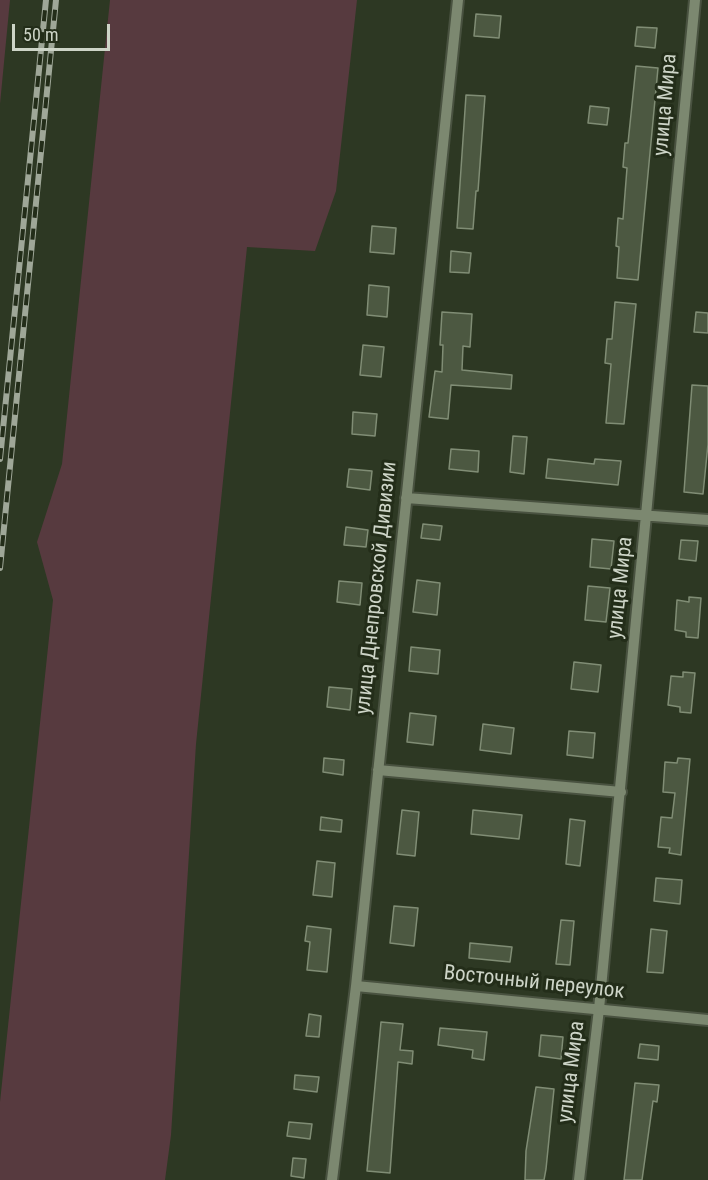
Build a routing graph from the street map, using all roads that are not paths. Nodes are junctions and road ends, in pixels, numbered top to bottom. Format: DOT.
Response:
graph roads {
  1 [pos="458,0"];
  2 [pos="695,0"];
  3 [pos="406,498"];
  4 [pos="648,516"];
  5 [pos="708,520"];
  6 [pos="378,770"];
  7 [pos="621,792"];
  8 [pos="356,986"];
  9 [pos="599,1009"];
  10 [pos="708,1020"];
  11 [pos="332,1180"];
  12 [pos="579,1180"];
  1 -- 3 [label="street, улица Днепровской Дивизии"];
  2 -- 4 [label="street, улица Мира"];
  3 -- 4 [label="street"];
  3 -- 6 [label="street, улица Днепровской Дивизии"];
  4 -- 5 [label="street"];
  4 -- 7 [label="street, улица Мира"];
  6 -- 7 [label="street"];
  6 -- 8 [label="street, улица Днепровской Дивизии"];
  7 -- 9 [label="street, улица Мира"];
  8 -- 9 [label="street, Восточный переулок"];
  8 -- 11 [label="street, улица Днепровской Дивизии"];
  9 -- 10 [label="street, Восточный переулок"];
  9 -- 12 [label="street, улица Мира"];
}
